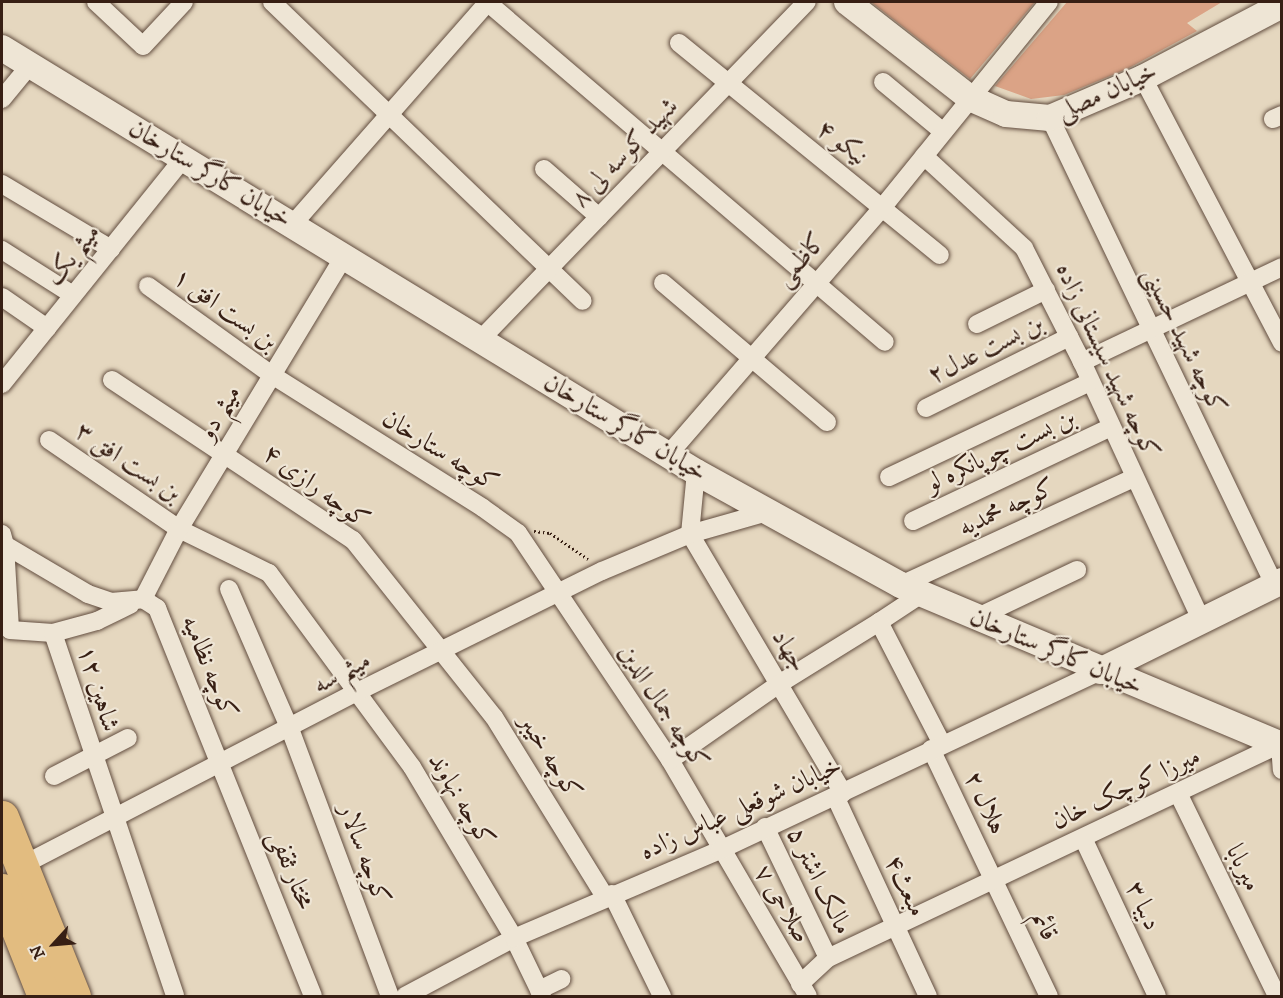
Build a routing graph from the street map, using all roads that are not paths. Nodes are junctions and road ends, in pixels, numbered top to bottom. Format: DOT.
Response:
graph roads {
  1 [pos="96,2"];
  2 [pos="184,2"];
  3 [pos="272,2"];
  4 [pos="488,2"];
  5 [pos="807,2"];
  6 [pos="847,2"];
  7 [pos="1049,2"];
  8 [pos="1281,5"];
  9 [pos="679,43"];
  10 [pos="2,48"];
  11 [pos="30,65"];
  12 [pos="1143,78"];
  13 [pos="883,82"];
  14 [pos="726,85"];
  15 [pos="970,98"];
  16 [pos="2,99"];
  17 [pos="388,115"];
  18 [pos="1050,118"];
  19 [pos="942,130"];
  20 [pos="661,152"];
  21 [pos="924,156"];
  22 [pos="184,158"];
  23 [pos="544,169"];
  24 [pos="2,184"];
  25 [pos="882,208"];
  26 [pos="599,217"];
  27 [pos="293,224"];
  28 [pos="111,249"];
  29 [pos="2,250"];
  30 [pos="345,255"];
  31 [pos="940,255"];
  32 [pos="1281,267"];
  33 [pos="547,270"];
  34 [pos="1252,281"];
  35 [pos="663,283"];
  36 [pos="813,284"];
  37 [pos="148,286"];
  38 [pos="1046,290"];
  39 [pos="73,295"];
  40 [pos="2,297"];
  41 [pos="583,301"];
  42 [pos="977,324"];
  43 [pos="47,328"];
  44 [pos="1150,330"];
  45 [pos="1069,338"];
  46 [pos="481,339"];
  47 [pos="885,342"];
  48 [pos="1281,342"];
  49 [pos="749,359"];
  50 [pos="1082,362"];
  51 [pos="272,375"];
  52 [pos="112,380"];
  53 [pos="1090,382"];
  54 [pos="2,384"];
  55 [pos="926,408"];
  56 [pos="827,422"];
  57 [pos="1111,427"];
  58 [pos="49,440"];
  59 [pos="225,453"];
  60 [pos="668,455"];
  61 [pos="696,472"];
  62 [pos="889,477"];
  63 [pos="1134,478"];
  64 [pos="767,512"];
  65 [pos="912,521"];
  66 [pos="179,529"];
  67 [pos="690,534"];
  68 [pos="3,539"];
  69 [pos="1077,570"];
  70 [pos="1278,582"];
  71 [pos="229,589"];
  72 [pos="910,590"];
  73 [pos="558,594"];
  74 [pos="142,599"];
  75 [pos="976,618"];
  76 [pos="1201,619"];
  77 [pos="879,622"];
  78 [pos="53,633"];
  79 [pos="440,651"];
  80 [pos="1100,671"];
  81 [pos="778,684"];
  82 [pos="357,692"];
  83 [pos="290,729"];
  84 [pos="128,738"];
  85 [pos="1281,744"];
  86 [pos="936,746"];
  87 [pos="92,756"];
  88 [pos="670,760"];
  89 [pos="221,762"];
  90 [pos="1281,770"];
  91 [pos="54,776"];
  92 [pos="1178,794"];
  93 [pos="839,795"];
  94 [pos="2,817"];
  95 [pos="117,817"];
  96 [pos="765,827"];
  97 [pos="1083,838"];
  98 [pos="720,850"];
  99 [pos="11,878"];
  100 [pos="992,878"];
  101 [pos="609,896"];
  102 [pos="894,925"];
  103 [pos="514,938"];
  104 [pos="828,958"];
  105 [pos="562,979"];
  106 [pos="804,990"];
  107 [pos="540,993"];
  108 [pos="416,994"];
  109 [pos="44,996"];
  110 [pos="74,996"];
  111 [pos="175,996"];
  112 [pos="314,996"];
  113 [pos="390,996"];
  114 [pos="662,996"];
  115 [pos="928,996"];
  116 [pos="1049,996"];
  117 [pos="1157,996"];
  118 [pos="1277,996"];
  1 -- 2 [label="street"];
  3 -- 17 [label="street"];
  4 -- 17 [label="street"];
  4 -- 20 [label="street"];
  5 -- 14 [label="street, شهید کوسه لی ۸"];
  6 -- 15 [label="street, خیابان مصلی"];
  7 -- 15 [label="street, کاظمی"];
  8 -- 12 [label="street, خیابان مصلی"];
  9 -- 14 [label="street, نیکو ۴"];
  10 -- 11 [label="street, خیابان کارگر ستارخان"];
  11 -- 16 [label="street"];
  11 -- 22 [label="street, خیابان کارگر ستارخان"];
  12 -- 18 [label="street, خیابان مصلی"];
  12 -- 34 [label="street"];
  13 -- 19 [label="street"];
  14 -- 20 [label="street, شهید کوسه لی ۸"];
  14 -- 25 [label="street, نیکو ۴"];
  15 -- 18 [label="street, خیابان مصلی"];
  15 -- 19 [label="street, کاظمی"];
  17 -- 27 [label="street"];
  17 -- 33 [label="street"];
  18 -- 44 [label="street, کوچه شهید حسینی"];
  19 -- 21 [label="street, کاظمی"];
  20 -- 26 [label="street, شهید کوسه لی ۸"];
  20 -- 36 [label="street"];
  21 -- 25 [label="street, کاظمی"];
  21 -- 38 [label="street, کوچه شهید سیستانی زاده"];
  22 -- 27 [label="street, خیابان کارگر ستارخان"];
  22 -- 28 [label="street, میثم یک"];
  23 -- 26 [label="street"];
  24 -- 28 [label="street"];
  25 -- 31 [label="street, نیکو ۴"];
  25 -- 36 [label="street, کاظمی"];
  26 -- 33 [label="street, شهید کوسه لی ۸"];
  27 -- 30 [label="street, خیابان کارگر ستارخان"];
  28 -- 39 [label="street, میثم یک"];
  29 -- 39 [label="street"];
  30 -- 46 [label="street, خیابان کارگر ستارخان"];
  30 -- 51 [label="street, میثم دو"];
  32 -- 34 [label="street"];
  33 -- 41 [label="street"];
  33 -- 46 [label="street, شهید کوسه لی ۸"];
  34 -- 44 [label="street"];
  34 -- 48 [label="street"];
  35 -- 49 [label="street"];
  36 -- 47 [label="street"];
  36 -- 49 [label="street, کاظمی"];
  37 -- 51 [label="street, بن بست افق ۱"];
  38 -- 42 [label="street"];
  38 -- 45 [label="street, کوچه شهید سیستانی زاده"];
  39 -- 43 [label="street, میثم یک"];
  40 -- 43 [label="street"];
  43 -- 54 [label="street, میثم یک"];
  44 -- 50 [label="street"];
  44 -- 70 [label="street, کوچه شهید حسینی"];
  45 -- 50 [label="street, کوچه شهید سیستانی زاده"];
  45 -- 55 [label="street, بن بست عدل۲"];
  46 -- 60 [label="street, خیابان کارگر ستارخان"];
  49 -- 56 [label="street"];
  49 -- 60 [label="street, کاظمی"];
  50 -- 53 [label="street, کوچه شهید سیستانی زاده"];
  51 -- 59 [label="street, میثم دو"];
  51 -- 73 [label="street, کوچه ستارخان"];
  52 -- 59 [label="street, کوچه رازی ۴"];
  53 -- 57 [label="street, کوچه شهید سیستانی زاده"];
  53 -- 62 [label="street"];
  57 -- 63 [label="street, کوچه شهید سیستانی زاده"];
  57 -- 65 [label="street, بن بست چوپانکره لو"];
  58 -- 66 [label="street, بن بست افق ۳"];
  59 -- 66 [label="street, میثم دو"];
  59 -- 79 [label="street, کوچه رازی ۴"];
  60 -- 61 [label="street, خیابان کارگر ستارخان"];
  61 -- 64 [label="street, خیابان کارگر ستارخان"];
  61 -- 67 [label="street"];
  63 -- 72 [label="street, کوچه محمدیه"];
  63 -- 76 [label="street, کوچه شهید سیستانی زاده"];
  64 -- 67 [label="street, میثم سه"];
  64 -- 72 [label="street, خیابان کارگر ستارخان"];
  66 -- 74 [label="street, میثم دو"];
  66 -- 82 [label="street, بن بست افق ۳"];
  67 -- 73 [label="street, میثم سه"];
  67 -- 81 [label="street, جهاد"];
  68 -- 74 [label="street"];
  68 -- 78 [label="street"];
  69 -- 75 [label="street"];
  70 -- 76 [label="street"];
  71 -- 83 [label="street, کوچه سالار"];
  72 -- 75 [label="street, خیابان کارگر ستارخان"];
  72 -- 77 [label="street, کوچه محمدیه"];
  73 -- 79 [label="street, میثم سه"];
  73 -- 88 [label="street, کوچه جمال الدین"];
  74 -- 78 [label="street, شاهین ۱۲"];
  74 -- 89 [label="street, کوچه نظامیه"];
  75 -- 80 [label="street, خیابان کارگر ستارخان"];
  76 -- 80 [label="street"];
  77 -- 81 [label="street, کوچه محمدیه"];
  77 -- 86 [label="street, هلال ۲"];
  78 -- 87 [label="street, شاهین ۱۲"];
  79 -- 82 [label="street, میثم سه"];
  79 -- 101 [label="street, کوچه خیبر"];
  80 -- 85 [label="street, خیابان کارگر ستارخان"];
  80 -- 86 [label="street, خیابان شوقعلی عباس زاده"];
  81 -- 88 [label="street, کوچه محمدیه"];
  81 -- 93 [label="street, جهاد"];
  82 -- 83 [label="street, میثم سه"];
  82 -- 103 [label="street, کوچه نهاوند"];
  83 -- 89 [label="street, میثم سه"];
  83 -- 113 [label="street, کوچه سالار"];
  84 -- 87 [label="street"];
  85 -- 90 [label="street"];
  85 -- 92 [label="street, میرزا کوچک خان"];
  86 -- 93 [label="street, خیابان شوقعلی عباس زاده"];
  86 -- 100 [label="street, هلال ۲"];
  87 -- 91 [label="street"];
  87 -- 95 [label="street, شاهین ۱۲"];
  88 -- 98 [label="street, کوچه جمال الدین"];
  89 -- 95 [label="street, میثم سه"];
  89 -- 112 [label="street, مختار ثقفی"];
  92 -- 97 [label="street, میرزا کوچک خان"];
  92 -- 118 [label="street, میربابا"];
  93 -- 96 [label="street, خیابان شوقعلی عباس زاده"];
  93 -- 102 [label="street, مبعث۴"];
  94 -- 99 [label="highway"];
  95 -- 99 [label="street, میثم سه"];
  95 -- 111 [label="street, شاهین ۱۲"];
  96 -- 98 [label="street, خیابان شوقعلی عباس زاده"];
  96 -- 104 [label="street, مالک اشتر ۵"];
  97 -- 100 [label="street, میرزا کوچک خان"];
  97 -- 117 [label="street, دیبا ۳"];
  98 -- 101 [label="street, خیابان شوقعلی عباس زاده"];
  98 -- 106 [label="street, صلاحی ۷"];
  99 -- 109 [label="highway"];
  99 -- 110 [label="highway"];
  100 -- 102 [label="street, میرزا کوچک خان"];
  100 -- 116 [label="street, قائم"];
  101 -- 103 [label="street, خیابان شوقعلی عباس زاده"];
  101 -- 114 [label="street, کوچه خیبر"];
  102 -- 104 [label="street, میرزا کوچک خان"];
  102 -- 115 [label="street, مبعث۴"];
  103 -- 107 [label="street, کوچه نهاوند"];
  103 -- 108 [label="street, خیابان شوقعلی عباس زاده"];
  104 -- 106 [label="street, میرزا کوچک خان"];
  105 -- 107 [label="street"];
}
